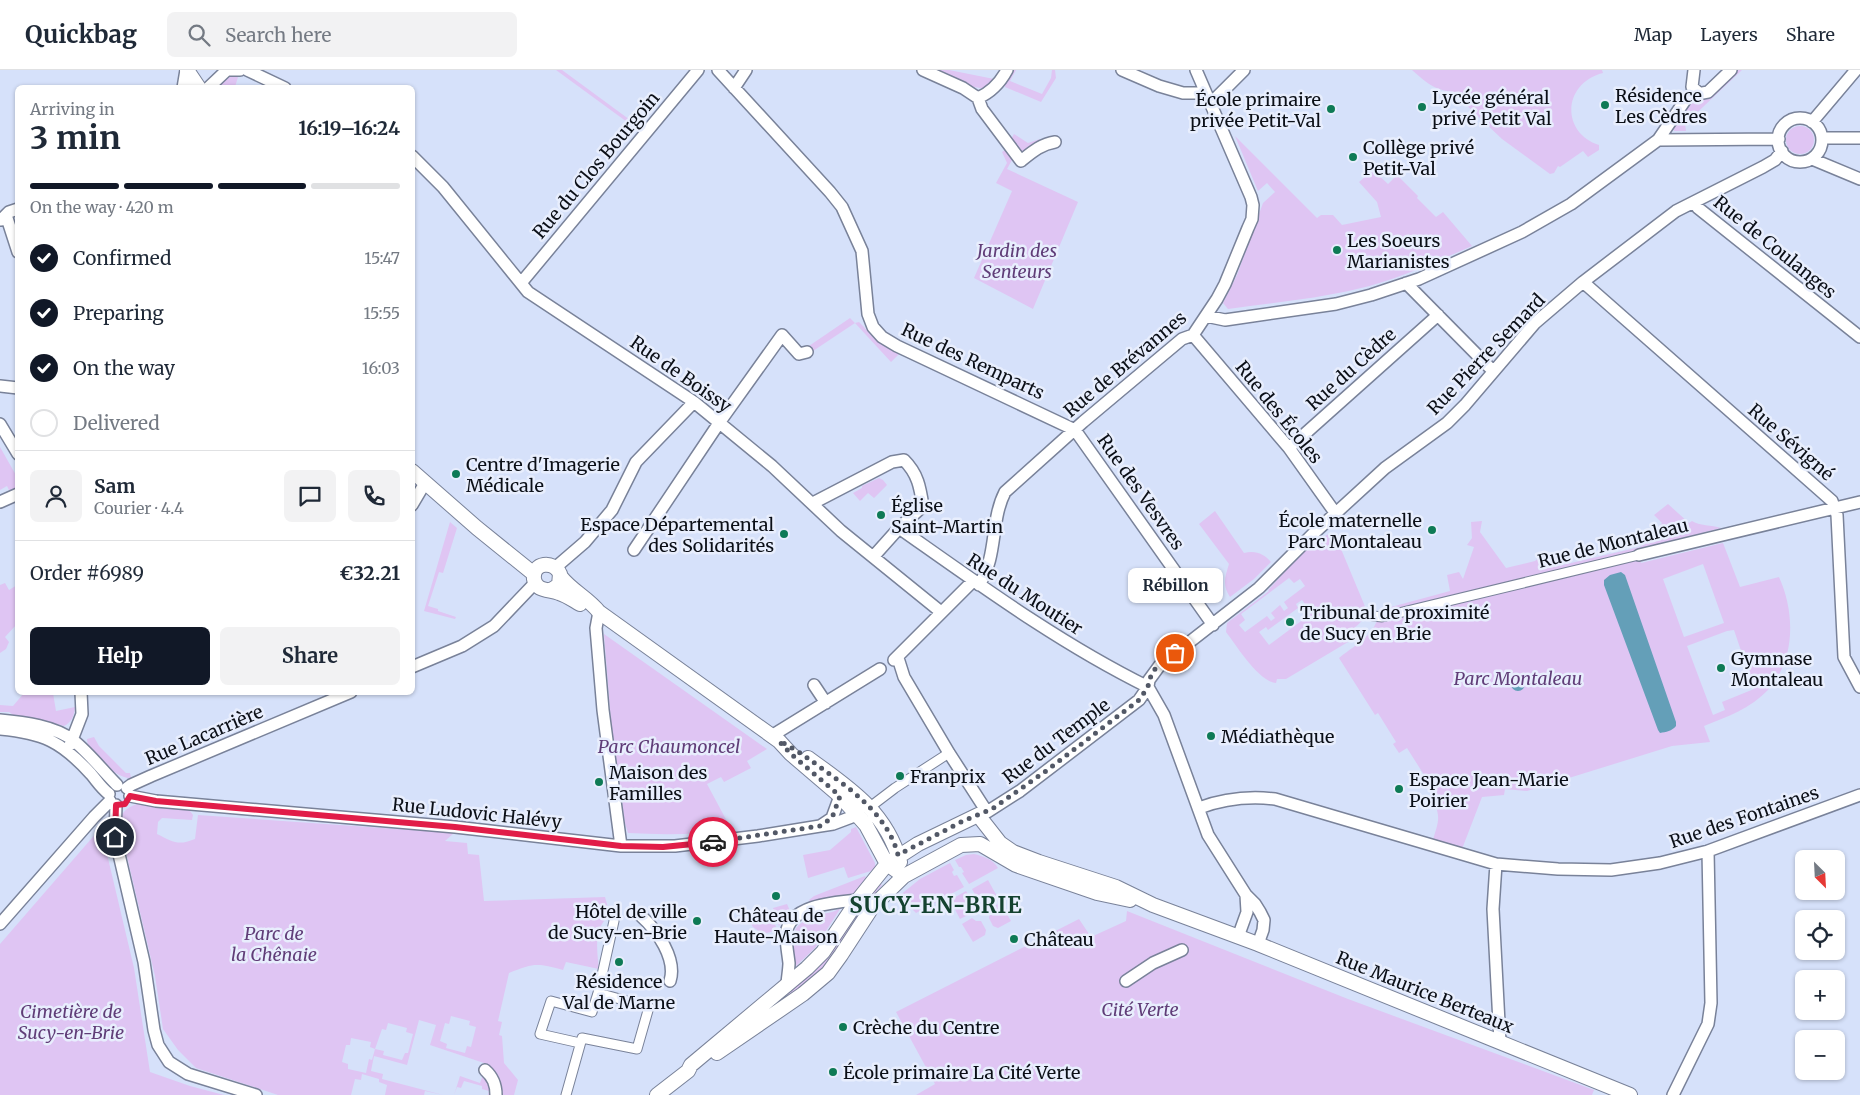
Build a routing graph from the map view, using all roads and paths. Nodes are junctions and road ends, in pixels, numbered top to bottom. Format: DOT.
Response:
graph roads {
  1 [pos="186,70"];
  2 [pos="198,70"];
  3 [pos="240,70"];
  4 [pos="247,70"];
  5 [pos="698,70"];
  6 [pos="718,70"];
  7 [pos="746,70"];
  8 [pos="1007,70"];
  9 [pos="1122,70"];
  10 [pos="1196,70"];
  11 [pos="1244,70"];
  12 [pos="1694,70"];
  13 [pos="1731,70"];
  14 [pos="1856,70"];
  15 [pos="931,71"];
  16 [pos="183,85"];
  17 [pos="206,85"];
  18 [pos="206,85"];
  19 [pos="208,85"];
  20 [pos="279,85"];
  21 [pos="734,88"];
  22 [pos="1700,94"];
  23 [pos="978,98"];
  24 [pos="1208,98"];
  25 [pos="1812,122"];
  26 [pos="1822,138"];
  27 [pos="1860,138"];
  28 [pos="1778,139"];
  29 [pos="1658,140"];
  30 [pos="1054,142"];
  31 [pos="1782,152"];
  32 [pos="415,159"];
  33 [pos="1812,159"];
  34 [pos="1860,179"];
  35 [pos="1694,202"];
  36 [pos="15,210"];
  37 [pos="3,218"];
  38 [pos="15,245"];
  39 [pos="1583,282"];
  40 [pos="521,283"];
  41 [pos="1406,283"];
  42 [pos="1438,315"];
  43 [pos="1206,316"];
  44 [pos="1193,335"];
  45 [pos="1860,337"];
  46 [pos="807,352"];
  47 [pos="1493,371"];
  48 [pos="0,386"];
  49 [pos="15,388"];
  50 [pos="694,402"];
  51 [pos="719,423"];
  52 [pos="0,424"];
  53 [pos="1075,430"];
  54 [pos="1289,448"];
  55 [pos="15,449"];
  56 [pos="415,474"];
  57 [pos="425,483"];
  58 [pos="15,495"];
  59 [pos="415,500"];
  60 [pos="0,502"];
  61 [pos="1860,502"];
  62 [pos="813,503"];
  63 [pos="1834,508"];
  64 [pos="1336,514"];
  65 [pos="899,528"];
  66 [pos="634,550"];
  67 [pos="1639,555"];
  68 [pos="873,557"];
  69 [pos="546,573"];
  70 [pos="976,583"];
  71 [pos="599,612"];
  72 [pos="941,612"];
  73 [pos="1373,616"];
  74 [pos="1212,625"];
  75 [pos="415,666"];
  76 [pos="880,670"];
  77 [pos="814,685"];
  78 [pos="1148,687"];
  79 [pos="1860,688"];
  80 [pos="81,695"];
  81 [pos="344,695"];
  82 [pos="826,703"];
  83 [pos="0,720"];
  84 [pos="0,729"];
  85 [pos="776,738"];
  86 [pos="73,740"];
  87 [pos="66,750"];
  88 [pos="949,753"];
  89 [pos="125,790"];
  90 [pos="1860,795"];
  91 [pos="840,796"];
  92 [pos="111,800"];
  93 [pos="870,807"];
  94 [pos="1199,808"];
  95 [pos="983,813"];
  96 [pos="856,815"];
  97 [pos="820,826"];
  98 [pos="621,846"];
  99 [pos="1708,851"];
  100 [pos="898,855"];
  101 [pos="887,864"];
  102 [pos="1496,864"];
  103 [pos="904,876"];
  104 [pos="1246,895"];
  105 [pos="858,900"];
  106 [pos="1153,905"];
  107 [pos="641,916"];
  108 [pos="614,921"];
  109 [pos="0,924"];
  110 [pos="1238,937"];
  111 [pos="1258,944"];
  112 [pos="1182,950"];
  113 [pos="670,981"];
  114 [pos="1126,981"];
  115 [pos="786,986"];
  116 [pos="598,993"];
  117 [pos="1500,1042"];
  118 [pos="580,1043"];
  119 [pos="484,1070"];
  120 [pos="688,1071"];
  121 [pos="663,1093"];
  122 [pos="1626,1094"];
  123 [pos="256,1095"];
  124 [pos="496,1095"];
  125 [pos="566,1095"];
  126 [pos="1673,1095"];
  1 -- 16 [label="street"];
  1 -- 17 [label="street"];
  2 -- 18 [label="street"];
  3 -- 19 [label="street"];
  4 -- 20 [label="street"];
  5 -- 40 [label="street, Rue du Clos Bourgoin"];
  6 -- 21 [label="street"];
  7 -- 21 [label="street"];
  8 -- 23 [label="street"];
  9 -- 24 [label="street"];
  10 -- 24 [label="street, Rue de Brévannes"];
  11 -- 24 [label="street"];
  12 -- 22 [label="street"];
  13 -- 22 [label="street"];
  14 -- 25 [label="street"];
  15 -- 23 [label="street"];
  21 -- 53 [label="street, Rue des Remparts"];
  22 -- 29 [label="street"];
  23 -- 30 [label="street"];
  24 -- 43 [label="street, Rue de Brévannes"];
  25 -- 26 [label="street"];
  25 -- 28 [label="street"];
  26 -- 27 [label="street"];
  26 -- 33 [label="street"];
  28 -- 29 [label="street"];
  28 -- 31 [label="street"];
  29 -- 41 [label="street"];
  31 -- 33 [label="street"];
  31 -- 35 [label="street, Rue Pierre Semard"];
  32 -- 40 [label="street, Rue de Boissy"];
  33 -- 34 [label="street"];
  35 -- 39 [label="street, Rue Pierre Semard"];
  35 -- 45 [label="street, Rue de Coulanges"];
  36 -- 37 [label="street"];
  37 -- 38 [label="street"];
  39 -- 47 [label="street, Rue Pierre Semard"];
  39 -- 63 [label="street, Rue Sévigné"];
  40 -- 50 [label="street, Rue de Boissy"];
  41 -- 42 [label="street"];
  41 -- 43 [label="street"];
  42 -- 47 [label="street"];
  42 -- 54 [label="street, Rue du Cèdre"];
  43 -- 44 [label="street, Rue de Brévannes"];
  44 -- 53 [label="street, Rue de Brévannes"];
  44 -- 54 [label="street, Rue des Écoles"];
  46 -- 51 [label="street"];
  47 -- 64 [label="street, Rue Pierre Semard"];
  48 -- 49 [label="street"];
  50 -- 51 [label="street, Rue de Boissy"];
  50 -- 69 [label="street"];
  51 -- 62 [label="street, Rue de Boissy"];
  51 -- 66 [label="street"];
  52 -- 55 [label="street"];
  53 -- 70 [label="street, Rue de Brévannes"];
  53 -- 74 [label="street, Rue des Vesvres"];
  54 -- 64 [label="street, Rue des Écoles"];
  56 -- 57 [label="street"];
  57 -- 59 [label="street"];
  57 -- 69 [label="street"];
  58 -- 60 [label="street"];
  61 -- 63 [label="street, Rue de Montaleau"];
  62 -- 65 [label="street"];
  62 -- 68 [label="street, Rue de Boissy"];
  63 -- 67 [label="street, Rue de Montaleau"];
  63 -- 79 [label="street, Rue Sévigné"];
  64 -- 74 [label="street, Rue Pierre Semard"];
  65 -- 68 [label="street"];
  65 -- 70 [label="street, Rue du Moutier"];
  67 -- 73 [label="street, Rue de Montaleau"];
  68 -- 72 [label="street, Rue de Boissy"];
  69 -- 71 [label="street"];
  69 -- 71 [label="street"];
  69 -- 75 [label="street"];
  70 -- 72 [label="street, Rue de Brévannes"];
  70 -- 78 [label="street, Rue du Moutier"];
  71 -- 85 [label="street"];
  71 -- 98 [label="street"];
  72 -- 88 [label="street, Rue de Brévannes"];
  74 -- 78 [label="street, Rue Pierre Semard"];
  76 -- 82 [label="street"];
  77 -- 82 [label="street"];
  78 -- 94 [label="street"];
  78 -- 95 [label="street, Rue du Temple"];
  80 -- 86 [label="street"];
  81 -- 89 [label="street, Rue Lacarrière"];
  82 -- 85 [label="street"];
  83 -- 86 [label="street"];
  84 -- 87 [label="street"];
  85 -- 91 [label="street"];
  85 -- 93 [label="street"];
  86 -- 87 [label="street"];
  86 -- 89 [label="street"];
  87 -- 92 [label="street"];
  88 -- 93 [label="street"];
  88 -- 95 [label="street"];
  89 -- 92 [label="street"];
  89 -- 92 [label="street"];
  89 -- 98 [label="street, Rue Ludovic Halévy"];
  90 -- 99 [label="street, Rue des Fontaines"];
  91 -- 96 [label="street"];
  91 -- 97 [label="street"];
  92 -- 109 [label="street"];
  92 -- 123 [label="street"];
  93 -- 100 [label="street"];
  94 -- 102 [label="street, Rue des Fontaines"];
  94 -- 104 [label="street"];
  95 -- 100 [label="street"];
  95 -- 106 [label="street"];
  96 -- 97 [label="street, Rue Ludovic Halévy"];
  96 -- 101 [label="street"];
  97 -- 98 [label="street, Rue Ludovic Halévy"];
  99 -- 102 [label="street, Rue des Fontaines"];
  99 -- 126 [label="street"];
  100 -- 101 [label="street"];
  100 -- 103 [label="street"];
  101 -- 103 [label="street"];
  101 -- 105 [label="street"];
  102 -- 117 [label="street"];
  103 -- 106 [label="street"];
  103 -- 120 [label="street"];
  104 -- 110 [label="street"];
  104 -- 111 [label="street"];
  105 -- 115 [label="street"];
  105 -- 115 [label="street"];
  106 -- 110 [label="street, Rue Maurice Berteaux"];
  107 -- 113 [label="street"];
  108 -- 116 [label="street"];
  110 -- 111 [label="street, Rue Maurice Berteaux"];
  111 -- 117 [label="street, Rue Maurice Berteaux"];
  112 -- 114 [label="street"];
  115 -- 120 [label="street"];
  116 -- 118 [label="street"];
  116 -- 118 [label="street"];
  117 -- 122 [label="street, Rue Maurice Berteaux"];
  118 -- 125 [label="street"];
  119 -- 124 [label="street"];
  120 -- 121 [label="street"];
}
